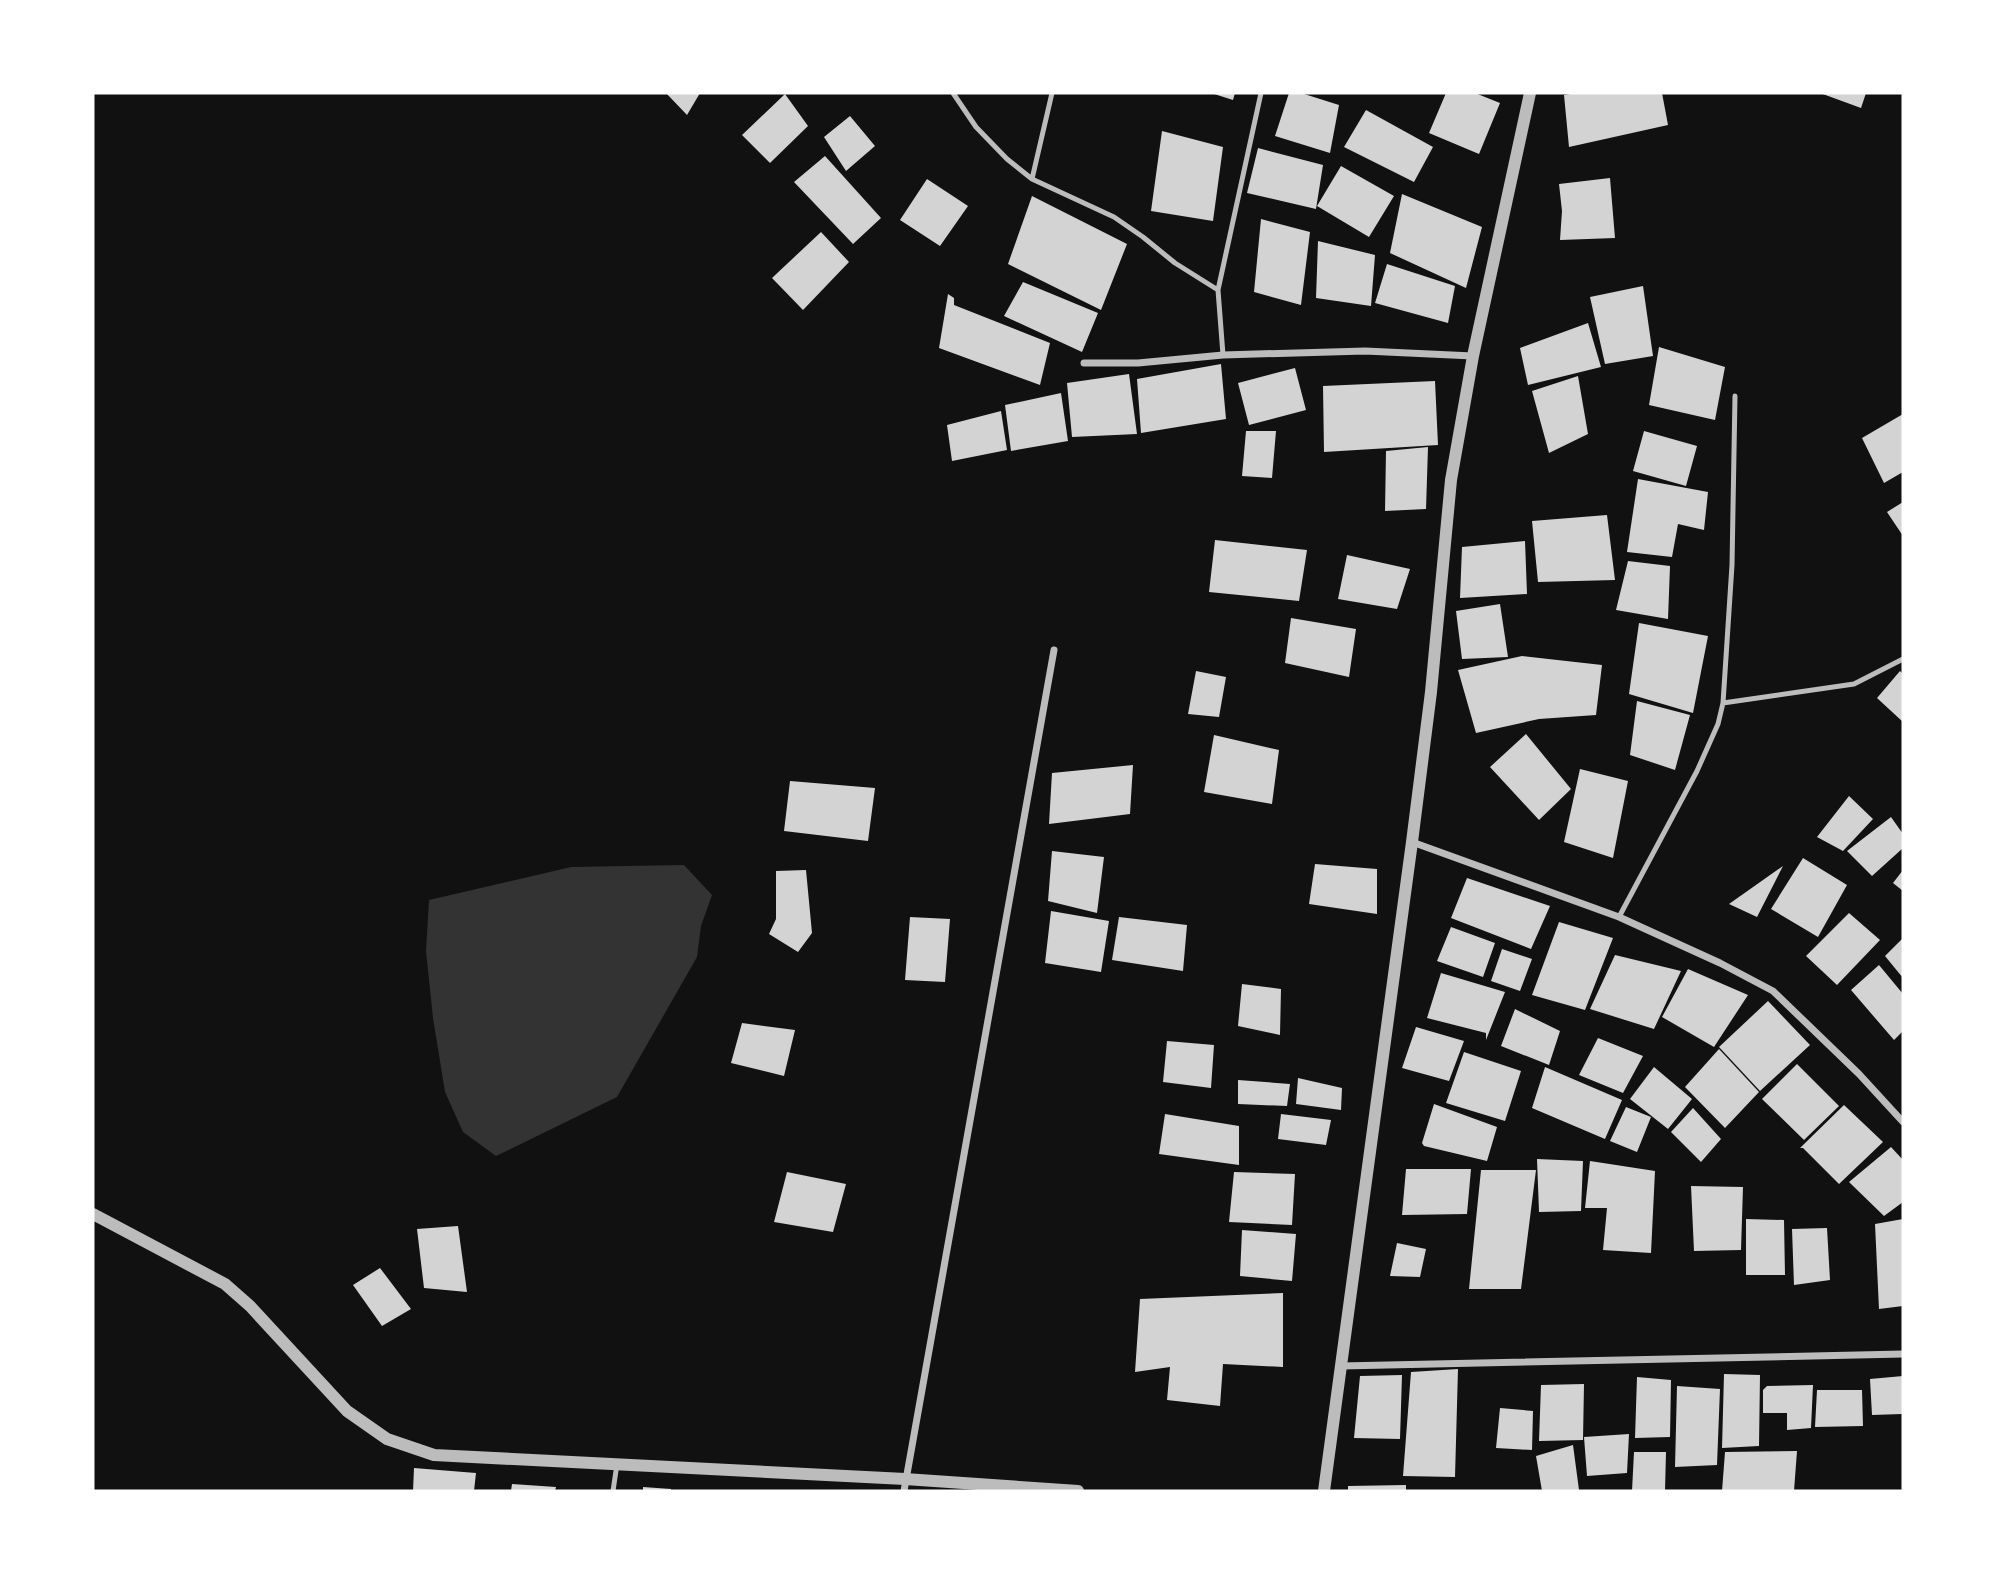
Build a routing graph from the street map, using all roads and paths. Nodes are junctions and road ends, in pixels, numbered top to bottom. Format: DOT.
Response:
graph roads {
  1 [pos="953,93"];
  2 [pos="1052,93"];
  3 [pos="1261,93"];
  4 [pos="1530,93"];
  5 [pos="1032,179"];
  6 [pos="1218,290"];
  7 [pos="1223,355"];
  8 [pos="1473,356"];
  9 [pos="1084,363"];
  10 [pos="1735,396"];
  11 [pos="1054,650"];
  12 [pos="1903,659"];
  13 [pos="1723,704"];
  14 [pos="1412,842"];
  15 [pos="1619,917"];
  16 [pos="1903,1122"];
  17 [pos="93,1214"];
  18 [pos="1903,1354"];
  19 [pos="1342,1366"];
  20 [pos="617,1464"];
  21 [pos="905,1485"];
  22 [pos="613,1491"];
  23 [pos="1078,1491"];
  24 [pos="1324,1491"];
  1 -- 5 [label="lane"];
  2 -- 5 [label="lane"];
  3 -- 6 [label="lane"];
  4 -- 8 [label="street"];
  5 -- 6 [label="lane"];
  6 -- 7 [label="lane"];
  7 -- 8 [label="street"];
  7 -- 9 [label="street"];
  8 -- 14 [label="street"];
  10 -- 13 [label="lane"];
  11 -- 21 [label="street"];
  12 -- 13 [label="lane"];
  13 -- 15 [label="lane"];
  14 -- 15 [label="street"];
  14 -- 19 [label="street"];
  15 -- 16 [label="street"];
  17 -- 20 [label="street"];
  18 -- 19 [label="street"];
  19 -- 24 [label="street"];
  20 -- 21 [label="street"];
  20 -- 22 [label="lane"];
  21 -- 23 [label="street"];
}
